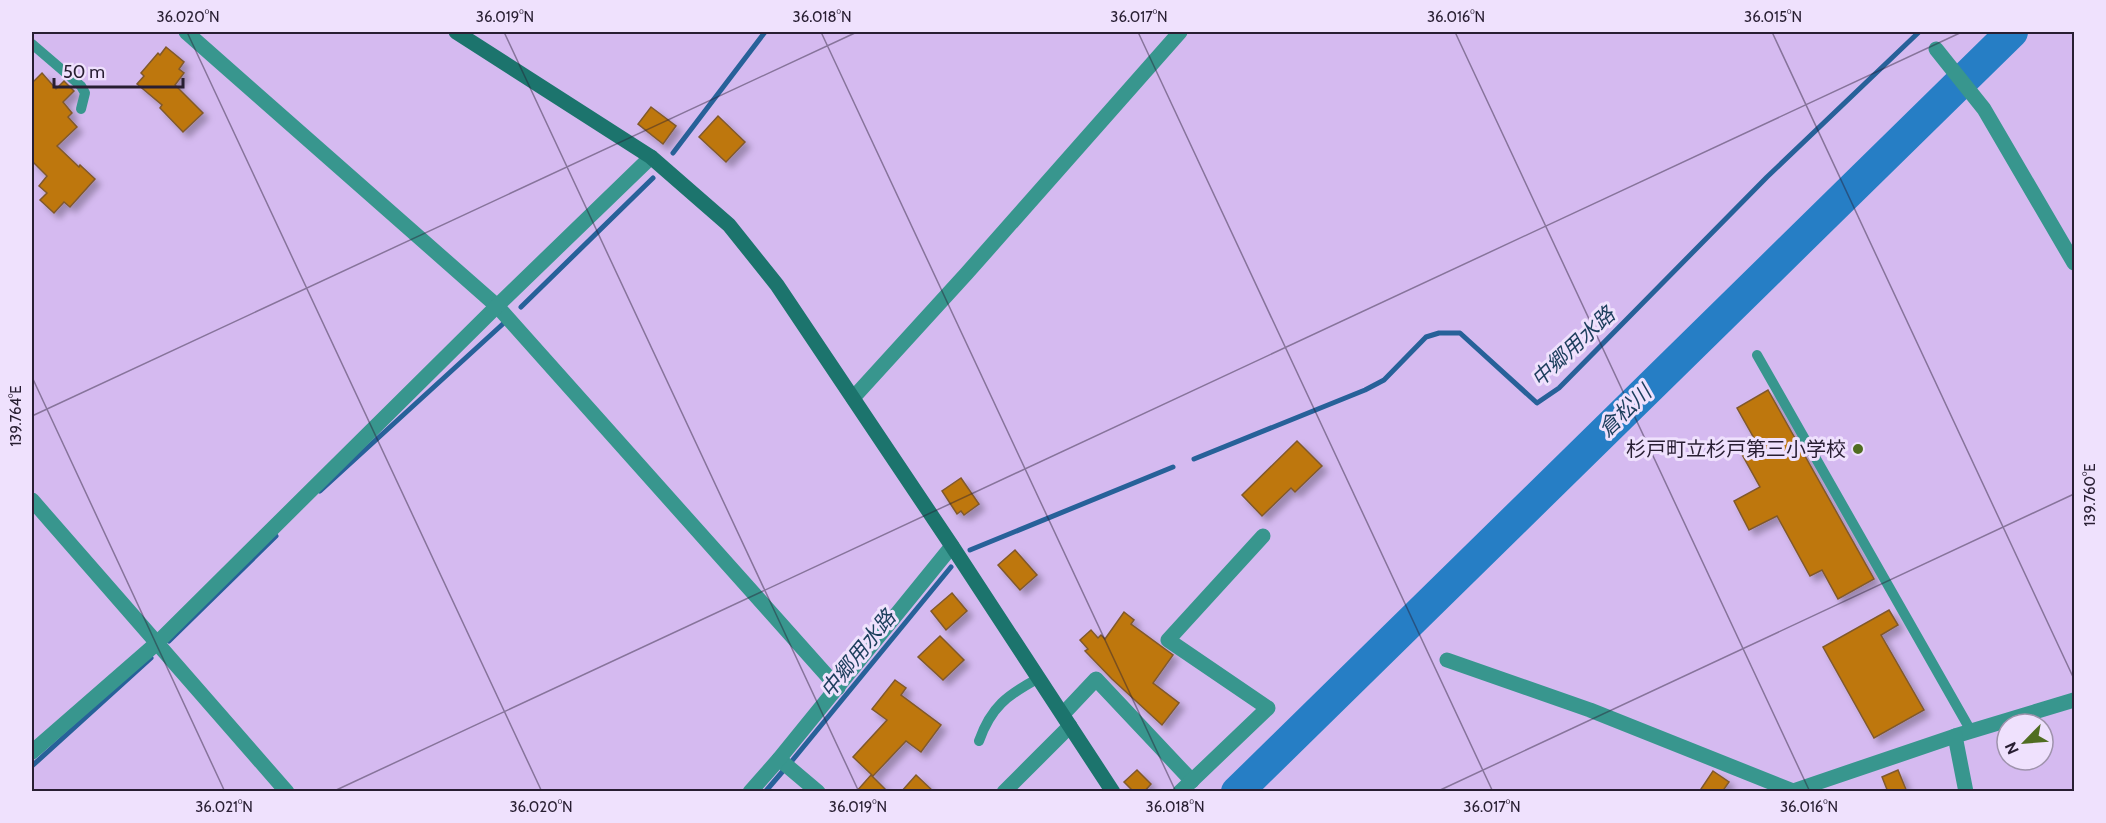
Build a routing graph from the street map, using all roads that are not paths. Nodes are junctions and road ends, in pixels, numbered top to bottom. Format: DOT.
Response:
graph roads {
  1 [pos="186,32"];
  2 [pos="456,32"];
  3 [pos="1180,32"];
  4 [pos="32,44"];
  5 [pos="1936,50"];
  6 [pos="81,109"];
  7 [pos="651,157"];
  8 [pos="2074,263"];
  9 [pos="497,306"];
  10 [pos="1757,355"];
  11 [pos="853,398"];
  12 [pos="32,500"];
  13 [pos="1263,536"];
  14 [pos="952,546"];
  15 [pos="157,643"];
  16 [pos="1447,660"];
  17 [pos="1039,678"];
  18 [pos="838,688"];
  19 [pos="2074,700"];
  20 [pos="1066,720"];
  21 [pos="1971,731"];
  22 [pos="1955,736"];
  23 [pos="979,741"];
  24 [pos="32,753"];
  25 [pos="780,759"];
  26 [pos="1192,780"];
  27 [pos="810,789"];
  28 [pos="1793,791"];
  29 [pos="287,792"];
  30 [pos="750,792"];
  31 [pos="1004,792"];
  32 [pos="1113,792"];
  33 [pos="1180,792"];
  34 [pos="1966,792"];
  1 -- 9 [label="street"];
  2 -- 7 [label="street"];
  3 -- 11 [label="street"];
  4 -- 6 [label="lane"];
  5 -- 8 [label="street"];
  7 -- 9 [label="street"];
  7 -- 11 [label="street"];
  9 -- 15 [label="street"];
  9 -- 18 [label="street"];
  10 -- 21 [label="lane"];
  11 -- 14 [label="street"];
  12 -- 15 [label="street"];
  13 -- 26 [label="street"];
  14 -- 17 [label="street"];
  14 -- 18 [label="street"];
  15 -- 24 [label="street"];
  15 -- 29 [label="street"];
  16 -- 28 [label="street"];
  17 -- 20 [label="street"];
  17 -- 23 [label="lane"];
  18 -- 25 [label="street"];
  19 -- 21 [label="street"];
  20 -- 26 [label="street"];
  20 -- 31 [label="street"];
  20 -- 32 [label="street"];
  21 -- 22 [label="street"];
  22 -- 28 [label="street"];
  22 -- 34 [label="street"];
  25 -- 27 [label="street"];
  25 -- 30 [label="street"];
  26 -- 33 [label="street"];
}
